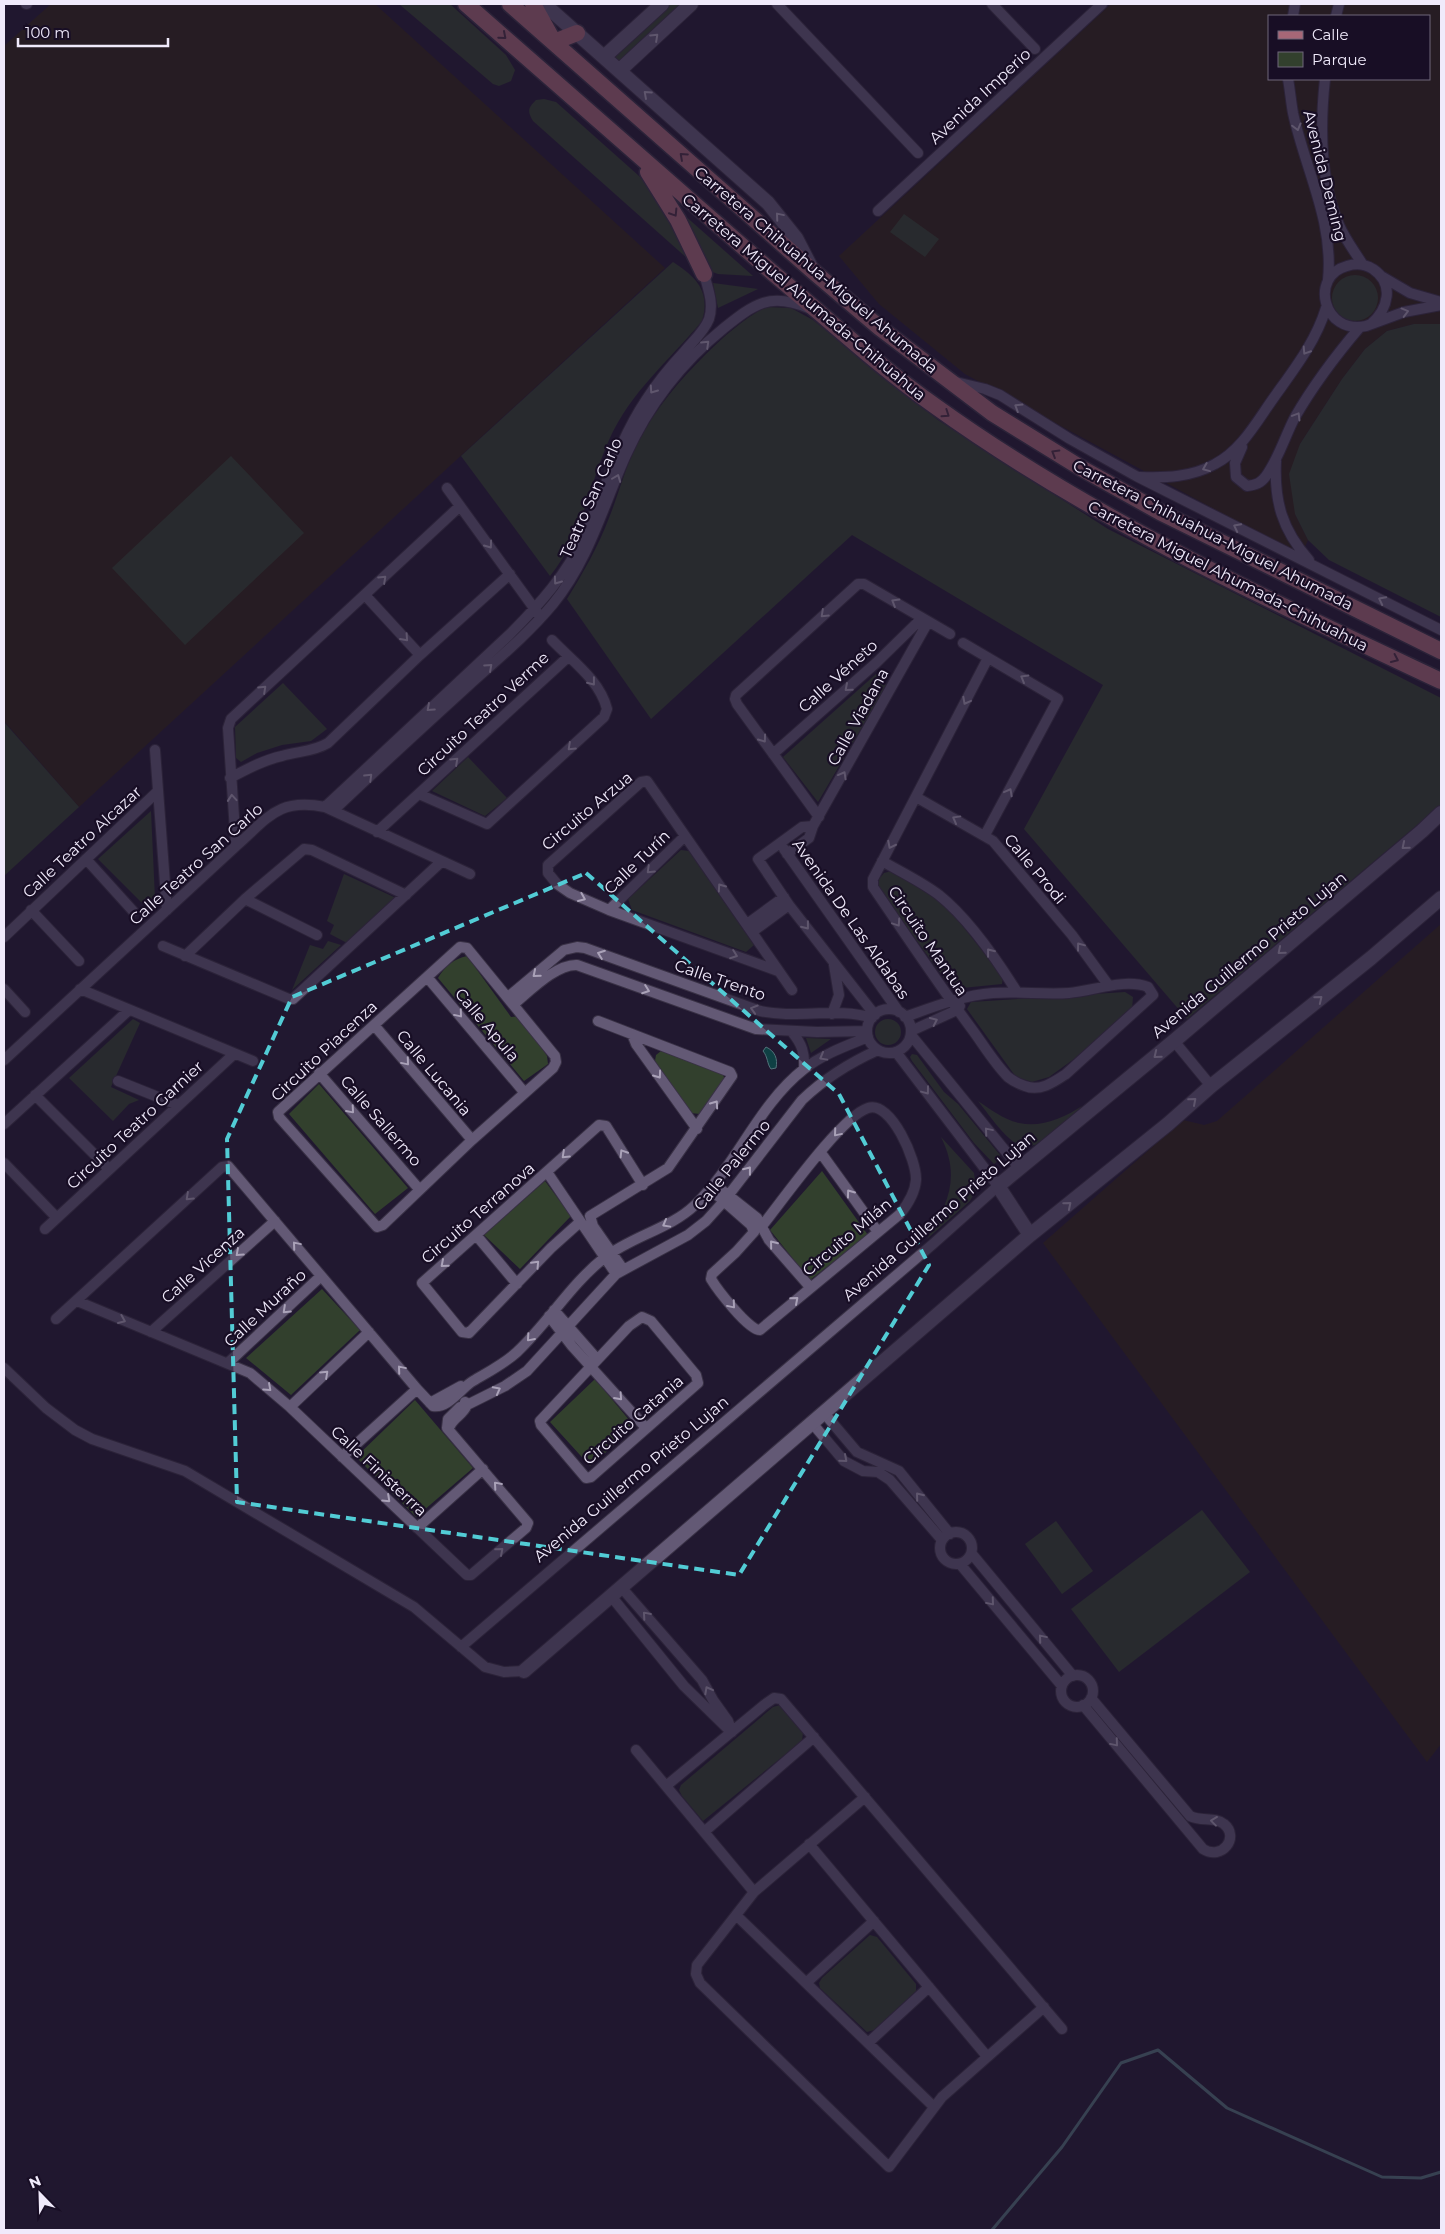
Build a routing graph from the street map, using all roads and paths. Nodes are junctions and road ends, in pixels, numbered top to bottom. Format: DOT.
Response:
graph roads {
  1 [pos="466,4"];
  2 [pos="510,4"];
  3 [pos="533,4"];
  4 [pos="544,4"];
  5 [pos="662,4"];
  6 [pos="691,4"];
  7 [pos="778,4"];
  8 [pos="992,4"];
  9 [pos="1102,4"];
  10 [pos="577,33"];
  11 [pos="554,42"];
  12 [pos="1034,49"];
  13 [pos="604,57"];
  14 [pos="620,70"];
  15 [pos="1288,80"];
  16 [pos="1325,80"];
  17 [pos="918,153"];
  18 [pos="638,157"];
  19 [pos="878,211"];
  20 [pos="1363,265"];
  21 [pos="814,272"];
  22 [pos="704,274"];
  23 [pos="1379,275"];
  24 [pos="1328,281"];
  25 [pos="1441,303"];
  26 [pos="1326,308"];
  27 [pos="821,314"];
  28 [pos="1366,325"];
  29 [pos="948,380"];
  30 [pos="1245,439"];
  31 [pos="1276,460"];
  32 [pos="1136,476"];
  33 [pos="447,488"];
  34 [pos="460,506"];
  35 [pos="1313,565"];
  36 [pos="510,574"];
  37 [pos="365,595"];
  38 [pos="538,614"];
  39 [pos="925,620"];
  40 [pos="1441,630"];
  41 [pos="950,634"];
  42 [pos="552,640"];
  43 [pos="963,643"];
  44 [pos="1441,651"];
  45 [pos="420,655"];
  46 [pos="568,657"];
  47 [pos="988,658"];
  48 [pos="1441,681"];
  49 [pos="155,750"];
  50 [pos="773,754"];
  51 [pos="230,778"];
  52 [pos="158,791"];
  53 [pos="419,794"];
  54 [pos="916,797"];
  55 [pos="329,809"];
  56 [pos="1441,813"];
  57 [pos="816,821"];
  58 [pos="377,832"];
  59 [pos="685,836"];
  60 [pos="986,836"];
  61 [pos="779,843"];
  62 [pos="236,846"];
  63 [pos="787,854"];
  64 [pos="86,859"];
  65 [pos="882,861"];
  66 [pos="441,862"];
  67 [pos="470,874"];
  68 [pos="406,895"];
  69 [pos="1441,898"];
  70 [pos="245,899"];
  71 [pos="787,901"];
  72 [pos="31,910"];
  73 [pos="167,910"];
  74 [pos="609,910"];
  75 [pos="133,911"];
  76 [pos="749,928"];
  77 [pos="317,935"];
  78 [pos="4,937"];
  79 [pos="163,946"];
  80 [pos="185,956"];
  81 [pos="832,959"];
  82 [pos="78,961"];
  83 [pos="778,971"];
  84 [pos="428,977"];
  85 [pos="1109,986"];
  86 [pos="4,989"];
  87 [pos="80,989"];
  88 [pos="792,990"];
  89 [pos="1017,992"];
  90 [pos="965,999"];
  91 [pos="511,1001"];
  92 [pos="950,1001"];
  93 [pos="129,1010"];
  94 [pos="957,1010"];
  95 [pos="25,1012"];
  96 [pos="832,1014"];
  97 [pos="902,1014"];
  98 [pos="873,1016"];
  99 [pos="598,1020"];
  100 [pos="374,1025"];
  101 [pos="792,1032"];
  102 [pos="911,1033"];
  103 [pos="632,1034"];
  104 [pos="867,1034"];
  105 [pos="1174,1041"];
  106 [pos="878,1050"];
  107 [pos="896,1052"];
  108 [pos="234,1054"];
  109 [pos="4,1060"];
  110 [pos="253,1061"];
  111 [pos="804,1069"];
  112 [pos="319,1073"];
  113 [pos="118,1081"];
  114 [pos="1211,1086"];
  115 [pos="524,1092"];
  116 [pos="35,1095"];
  117 [pos="178,1104"];
  118 [pos="4,1124"];
  119 [pos="697,1130"];
  120 [pos="472,1140"];
  121 [pos="821,1153"];
  122 [pos="4,1163"];
  123 [pos="109,1169"];
  124 [pos="1020,1169"];
  125 [pos="547,1172"];
  126 [pos="643,1185"];
  127 [pos="712,1186"];
  128 [pos="998,1186"];
  129 [pos="419,1189"];
  130 [pos="726,1198"];
  131 [pos="56,1218"];
  132 [pos="275,1221"];
  133 [pos="580,1222"];
  134 [pos="762,1226"];
  135 [pos="45,1229"];
  136 [pos="878,1232"];
  137 [pos="476,1235"];
  138 [pos="1030,1235"];
  139 [pos="608,1256"];
  140 [pos="619,1272"];
  141 [pos="322,1276"];
  142 [pos="517,1284"];
  143 [pos="810,1287"];
  144 [pos="77,1301"];
  145 [pos="552,1313"];
  146 [pos="56,1319"];
  147 [pos="565,1331"];
  148 [pos="151,1332"];
  149 [pos="369,1332"];
  150 [pos="229,1362"];
  151 [pos="594,1363"];
  152 [pos="4,1368"];
  153 [pos="417,1389"];
  154 [pos="457,1391"];
  155 [pos="467,1405"];
  156 [pos="290,1407"];
  157 [pos="824,1413"];
  158 [pos="812,1423"];
  159 [pos="448,1426"];
  160 [pos="646,1428"];
  161 [pos="342,1458"];
  162 [pos="483,1469"];
  163 [pos="417,1528"];
  164 [pos="946,1537"];
  165 [pos="972,1554"];
  166 [pos="960,1564"];
  167 [pos="616,1592"];
  168 [pos="660,1632"];
  169 [pos="648,1642"];
  170 [pos="461,1647"];
  171 [pos="685,1660"];
  172 [pos="524,1671"];
  173 [pos="673,1672"];
  174 [pos="1073,1676"];
  175 [pos="1062,1686"];
  176 [pos="1087,1702"];
  177 [pos="732,1732"];
  178 [pos="814,1737"];
  179 [pos="636,1750"];
  180 [pos="666,1786"];
  181 [pos="865,1797"];
  182 [pos="704,1832"];
  183 [pos="809,1844"];
  184 [pos="754,1892"];
  185 [pos="736,1915"];
  186 [pos="874,1921"];
  187 [pos="806,1983"];
  188 [pos="929,1986"];
  189 [pos="1044,2007"];
  190 [pos="1062,2029"];
  191 [pos="868,2043"];
  192 [pos="985,2054"];
  193 [pos="934,2107"];
  1 -- 18 [label="main road, Carretera Miguel Ahumada-Chihuahua, one-way"];
  2 -- 11 [label="main road, Carretera Chihuahua-Miguel Ahumada"];
  3 -- 11 [label="main road"];
  4 -- 10 [label="street"];
  5 -- 13 [label="street"];
  14 -- 6 [label="street, one-way"];
  7 -- 17 [label="street"];
  8 -- 12 [label="street"];
  9 -- 19 [label="street, Avenida Imperio"];
  10 -- 11 [label="main road"];
  10 -- 13 [label="street"];
  21 -- 11 [label="main road, Carretera Chihuahua-Miguel Ahumada, one-way"];
  13 -- 14 [label="street"];
  21 -- 14 [label="street, one-way"];
  15 -- 24 [label="street, Avenida Deming, one-way"];
  16 -- 20 [label="street, Avenida Deming"];
  18 -- 22 [label="main road, one-way"];
  18 -- 27 [label="main road, Carretera Miguel Ahumada-Chihuahua"];
  20 -- 23 [label="street"];
  20 -- 24 [label="street"];
  21 -- 29 [label="main road, Carretera Chihuahua-Miguel Ahumada"];
  22 -- 38 [label="street, Teatro San Carlo, one-way"];
  23 -- 25 [label="street"];
  23 -- 28 [label="street"];
  24 -- 26 [label="street"];
  28 -- 25 [label="street, one-way"];
  26 -- 28 [label="street"];
  26 -- 30 [label="street, one-way"];
  38 -- 27 [label="street, Teatro San Carlo, one-way"];
  27 -- 48 [label="main road, Carretera Miguel Ahumada-Chihuahua, one-way"];
  31 -- 28 [label="street, one-way"];
  32 -- 29 [label="street, one-way"];
  44 -- 29 [label="main road, Carretera Chihuahua-Miguel Ahumada, one-way"];
  30 -- 31 [label="street"];
  30 -- 32 [label="street, one-way"];
  31 -- 35 [label="street"];
  35 -- 32 [label="street, one-way"];
  33 -- 34 [label="street"];
  34 -- 36 [label="street, one-way"];
  37 -- 34 [label="street, one-way"];
  40 -- 35 [label="street, one-way"];
  36 -- 38 [label="street"];
  36 -- 45 [label="street"];
  37 -- 45 [label="street, one-way"];
  51 -- 37 [label="street, one-way"];
  38 -- 55 [label="street, Teatro San Carlo"];
  39 -- 41 [label="street"];
  39 -- 50 [label="street, Calle Véneto, one-way"];
  39 -- 50 [label="street, one-way"];
  57 -- 39 [label="street, Calle Viadana, one-way"];
  42 -- 46 [label="street, Circuito Teatro Verme"];
  43 -- 47 [label="street"];
  45 -- 51 [label="street"];
  53 -- 46 [label="street, Circuito Teatro Verme, one-way"];
  46 -- 53 [label="street, Circuito Teatro Verme, one-way"];
  47 -- 54 [label="street, Circuito Mantua, one-way"];
  60 -- 47 [label="street, one-way"];
  49 -- 52 [label="street"];
  50 -- 57 [label="street"];
  62 -- 51 [label="street, one-way"];
  52 -- 64 [label="street, Calle Teatro Alcazar"];
  52 -- 73 [label="street"];
  53 -- 58 [label="street, Circuito Teatro Verme"];
  60 -- 54 [label="street, Calle Prodi, one-way"];
  54 -- 65 [label="street, Circuito Mantua, one-way"];
  55 -- 58 [label="street, Calle Teatro San Carlo"];
  55 -- 62 [label="street, Calle Teatro San Carlo"];
  56 -- 105 [label="street, Avenida Guillermo Prieto Lujan, one-way"];
  57 -- 61 [label="street"];
  57 -- 63 [label="street, Calle Viadana"];
  58 -- 66 [label="street, Calle Teatro San Carlo"];
  59 -- 74 [label="street, Calle Turín, one-way"];
  59 -- 74 [label="street, Circuito Arzua, one-way"];
  76 -- 59 [label="street, Circuito Arzua, one-way"];
  85 -- 60 [label="street, Calle Prodi, one-way"];
  61 -- 63 [label="street, Avenida De Las Aldabas"];
  61 -- 71 [label="street"];
  62 -- 73 [label="street, Calle Teatro San Carlo"];
  63 -- 97 [label="street, Avenida De Las Aldabas"];
  64 -- 72 [label="street, Calle Teatro Alcazar"];
  64 -- 75 [label="street"];
  89 -- 65 [label="street, one-way"];
  65 -- 92 [label="street, Circuito Mantua, one-way"];
  66 -- 67 [label="street, Calle Teatro San Carlo"];
  66 -- 68 [label="street"];
  68 -- 70 [label="street"];
  68 -- 80 [label="street"];
  114 -- 69 [label="street, one-way"];
  70 -- 77 [label="street"];
  70 -- 80 [label="street"];
  71 -- 76 [label="street"];
  71 -- 81 [label="street, one-way"];
  72 -- 78 [label="street, Calle Teatro Alcazar"];
  72 -- 82 [label="street"];
  73 -- 87 [label="street, Calle Teatro San Carlo"];
  74 -- 83 [label="street, Circuito Arzua, one-way"];
  76 -- 83 [label="street, Circuito Arzua"];
  79 -- 80 [label="street"];
  81 -- 96 [label="street"];
  81 -- 98 [label="street"];
  83 -- 88 [label="street, Circuito Arzua"];
  84 -- 91 [label="street, Circuito Piacenza"];
  84 -- 100 [label="street, Circuito Piacenza"];
  84 -- 115 [label="street, Calle Apula, one-way"];
  85 -- 89 [label="street"];
  85 -- 94 [label="street, Circuito Mantua"];
  86 -- 95 [label="street"];
  87 -- 93 [label="street, Circuito Teatro Garnier"];
  87 -- 109 [label="street, Calle Teatro San Carlo"];
  89 -- 90 [label="street"];
  90 -- 92 [label="street"];
  90 -- 94 [label="street"];
  96 -- 91 [label="street, Calle Trento, one-way"];
  91 -- 101 [label="street, one-way"];
  91 -- 115 [label="street, Circuito Piacenza"];
  92 -- 94 [label="street, Circuito Mantua"];
  92 -- 97 [label="street"];
  93 -- 108 [label="street, Circuito Teatro Garnier"];
  93 -- 116 [label="street"];
  102 -- 94 [label="street, one-way"];
  96 -- 98 [label="street, Calle Trento"];
  97 -- 98 [label="street"];
  97 -- 102 [label="street"];
  98 -- 104 [label="street"];
  99 -- 103 [label="street"];
  100 -- 112 [label="street, Circuito Piacenza"];
  100 -- 120 [label="street, Calle Lucania, one-way"];
  101 -- 104 [label="street"];
  101 -- 111 [label="street"];
  102 -- 107 [label="street"];
  124 -- 102 [label="street, one-way"];
  103 -- 119 [label="street, one-way"];
  119 -- 103 [label="street, one-way"];
  104 -- 106 [label="street"];
  104 -- 111 [label="street, Calle Palermo, one-way"];
  105 -- 114 [label="street"];
  105 -- 124 [label="street, Avenida Guillermo Prieto Lujan, one-way"];
  106 -- 107 [label="street"];
  130 -- 106 [label="street, Calle Palermo, one-way"];
  107 -- 128 [label="street, one-way"];
  108 -- 110 [label="street, Circuito Teatro Garnier"];
  108 -- 117 [label="street, Circuito Teatro Garnier"];
  111 -- 127 [label="street, Calle Palermo"];
  112 -- 129 [label="street, Calle Sallermo, one-way"];
  112 -- 129 [label="street, Circuito Piacenza"];
  113 -- 117 [label="street"];
  138 -- 114 [label="street, one-way"];
  115 -- 120 [label="street, Circuito Piacenza"];
  116 -- 118 [label="street"];
  116 -- 123 [label="street"];
  117 -- 123 [label="street, Circuito Teatro Garnier"];
  119 -- 126 [label="street"];
  120 -- 129 [label="street, Circuito Piacenza"];
  121 -- 134 [label="street, Circuito Milán"];
  136 -- 121 [label="street, one-way"];
  136 -- 121 [label="street, Circuito Milán, one-way"];
  122 -- 131 [label="street"];
  123 -- 131 [label="street, Circuito Teatro Garnier"];
  124 -- 128 [label="street, Avenida Guillermo Prieto Lujan"];
  126 -- 125 [label="street, Circuito Terranova, one-way"];
  125 -- 133 [label="street"];
  125 -- 137 [label="street, Circuito Terranova"];
  126 -- 139 [label="street"];
  127 -- 130 [label="street"];
  127 -- 139 [label="street, Calle Palermo, one-way"];
  128 -- 138 [label="street"];
  128 -- 170 [label="street, Avenida Guillermo Prieto Lujan"];
  130 -- 134 [label="street"];
  130 -- 140 [label="street, Calle Palermo"];
  130 -- 143 [label="street, Circuito Milán, one-way"];
  131 -- 135 [label="street, Circuito Teatro Garnier"];
  141 -- 132 [label="street, one-way"];
  132 -- 144 [label="street, one-way"];
  132 -- 148 [label="street, Calle Vicenza, one-way"];
  133 -- 139 [label="street"];
  142 -- 133 [label="street, Circuito Terranova, one-way"];
  143 -- 134 [label="street, one-way"];
  136 -- 143 [label="street, Circuito Milán"];
  137 -- 142 [label="street"];
  137 -- 142 [label="street, Circuito Terranova, one-way"];
  138 -- 157 [label="street"];
  139 -- 140 [label="street"];
  139 -- 145 [label="street, Calle Palermo"];
  140 -- 147 [label="street, Calle Palermo"];
  141 -- 149 [label="street"];
  141 -- 150 [label="street, Calle Muraño, one-way"];
  144 -- 146 [label="street"];
  144 -- 148 [label="street, Calle Finisterrra, one-way"];
  145 -- 147 [label="street"];
  145 -- 154 [label="street, Calle Palermo, one-way"];
  147 -- 151 [label="street"];
  155 -- 147 [label="street, Calle Palermo, one-way"];
  148 -- 150 [label="street, Calle Finisterrra"];
  153 -- 149 [label="street, one-way"];
  156 -- 149 [label="street, one-way"];
  150 -- 156 [label="street, Calle Finisterrra, one-way"];
  151 -- 160 [label="street, one-way"];
  151 -- 160 [label="street, Circuito Catania"];
  151 -- 160 [label="street, Circuito Catania"];
  152 -- 170 [label="street"];
  153 -- 154 [label="street, Calle Palermo"];
  153 -- 161 [label="street"];
  154 -- 155 [label="street"];
  155 -- 159 [label="street, Calle Palermo"];
  156 -- 161 [label="street, Calle Finisterrra"];
  157 -- 158 [label="street"];
  164 -- 157 [label="street, one-way"];
  158 -- 164 [label="street, one-way"];
  158 -- 167 [label="street"];
  159 -- 162 [label="street, Calle Finisterrra"];
  161 -- 163 [label="street, Calle Finisterrra, one-way"];
  162 -- 163 [label="street"];
  163 -- 162 [label="street, Calle Finisterrra, one-way"];
  164 -- 165 [label="street"];
  164 -- 166 [label="street"];
  165 -- 166 [label="street"];
  174 -- 165 [label="street, one-way"];
  166 -- 175 [label="street, one-way"];
  168 -- 167 [label="street, one-way"];
  167 -- 169 [label="street"];
  167 -- 172 [label="street"];
  168 -- 169 [label="street"];
  168 -- 171 [label="street"];
  169 -- 173 [label="street"];
  170 -- 172 [label="street"];
  171 -- 173 [label="street"];
  177 -- 171 [label="street, one-way"];
  173 -- 177 [label="street"];
  174 -- 175 [label="street"];
  174 -- 176 [label="street"];
  175 -- 176 [label="street"];
  176 -- 176 [label="street, one-way"];
  177 -- 178 [label="street"];
  177 -- 180 [label="street"];
  178 -- 181 [label="street"];
  178 -- 182 [label="street"];
  179 -- 180 [label="street"];
  180 -- 182 [label="street"];
  181 -- 183 [label="street"];
  181 -- 189 [label="street"];
  182 -- 184 [label="street"];
  183 -- 184 [label="street"];
  183 -- 186 [label="street"];
  184 -- 185 [label="street"];
  185 -- 187 [label="street"];
  185 -- 193 [label="street"];
  186 -- 187 [label="street"];
  186 -- 188 [label="street"];
  187 -- 191 [label="street"];
  188 -- 191 [label="street"];
  188 -- 192 [label="street"];
  189 -- 190 [label="street"];
  189 -- 193 [label="street"];
  191 -- 193 [label="street"];
}
